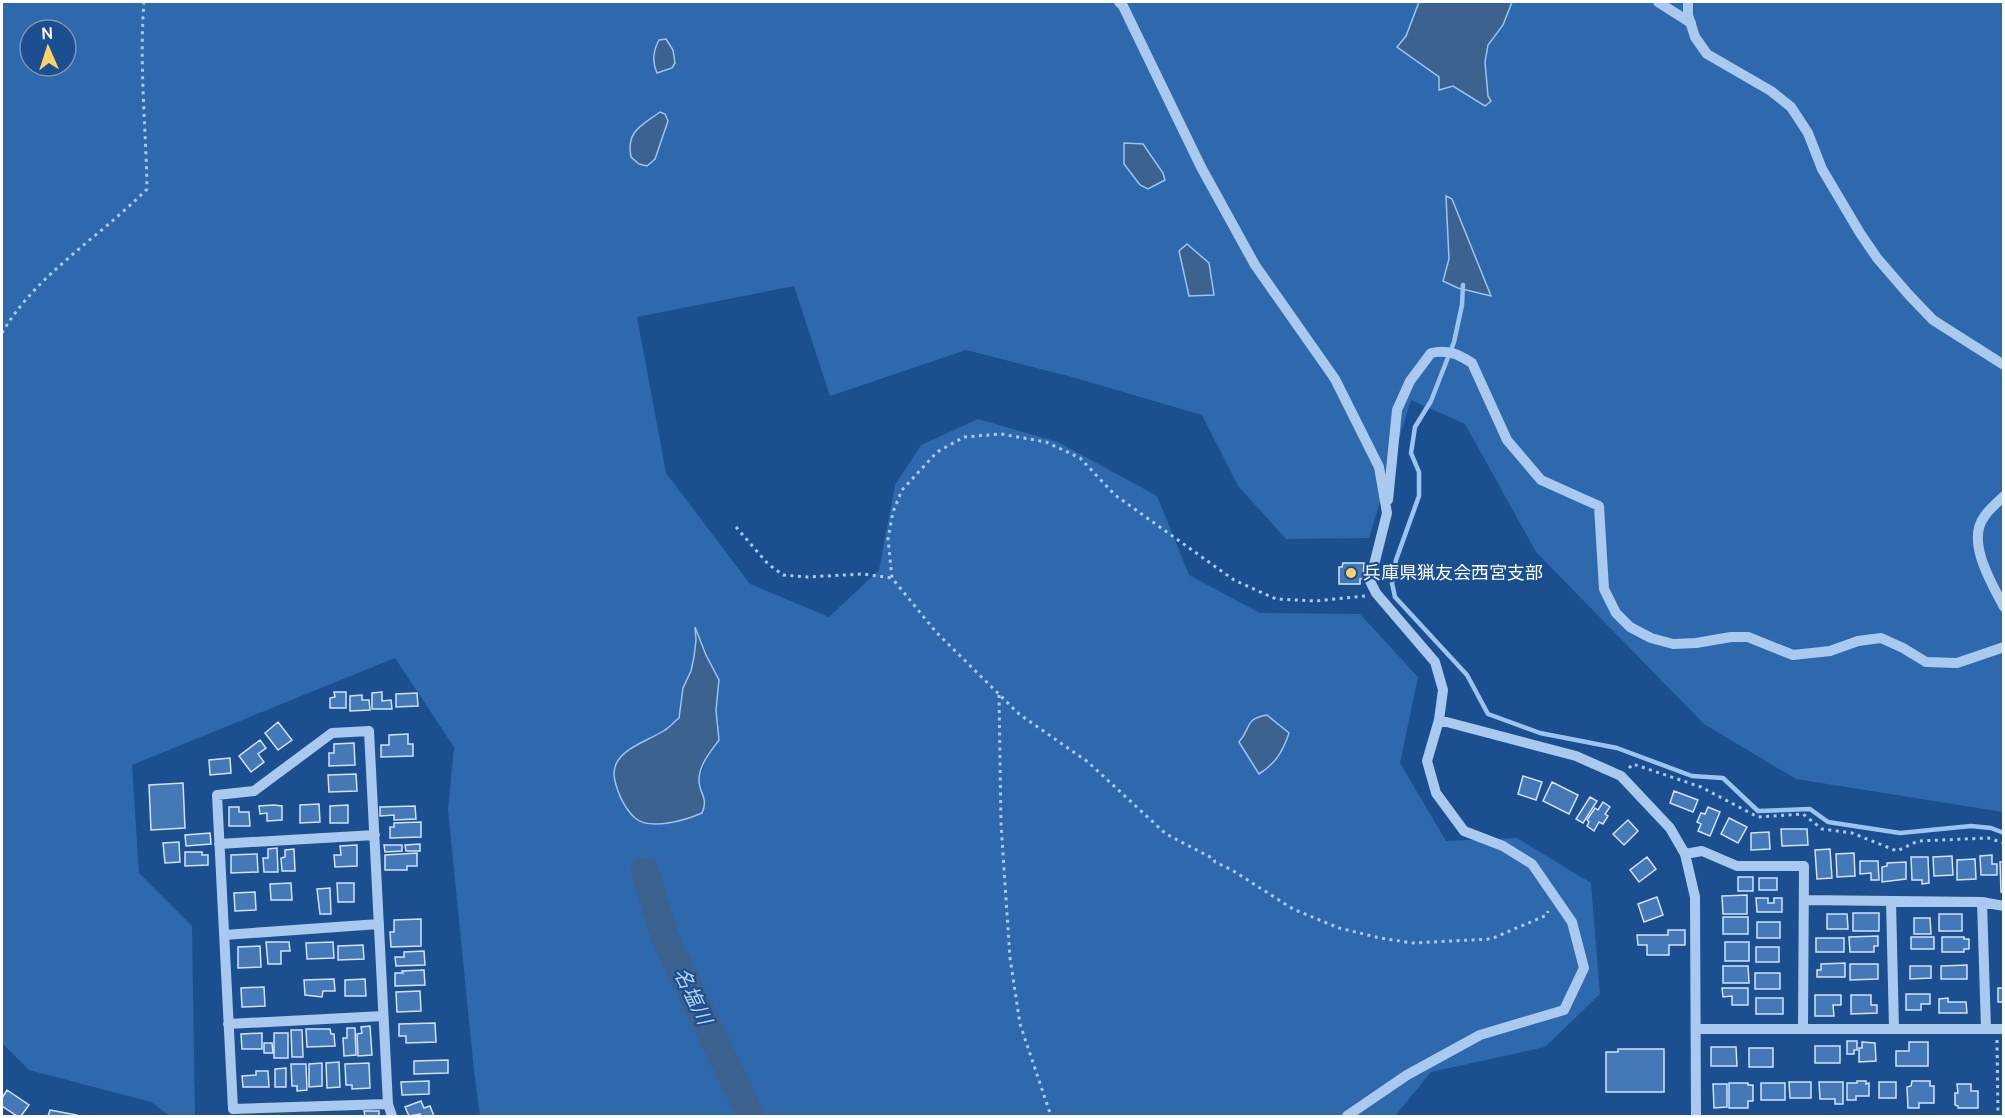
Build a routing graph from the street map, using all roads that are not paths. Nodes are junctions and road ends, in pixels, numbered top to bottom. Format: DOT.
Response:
graph roads {
  1 [pos="1119,2"];
  2 [pos="1659,2"];
  3 [pos="1688,2"];
  4 [pos="1691,23"];
  5 [pos="2004,365"];
  6 [pos="2004,496"];
  7 [pos="1387,513"];
  8 [pos="2004,607"];
  9 [pos="2004,647"];
  10 [pos="1439,720"];
  11 [pos="375,835"];
  12 [pos="219,844"];
  13 [pos="1685,854"];
  14 [pos="1804,900"];
  15 [pos="1891,901"];
  16 [pos="1982,902"];
  17 [pos="2004,906"];
  18 [pos="379,924"];
  19 [pos="224,935"];
  20 [pos="383,1016"];
  21 [pos="228,1024"];
  22 [pos="1696,1029"];
  23 [pos="1803,1029"];
  24 [pos="1894,1029"];
  25 [pos="1986,1029"];
  26 [pos="2000,1029"];
  27 [pos="388,1104"];
  28 [pos="392,1116"];
  29 [pos="1347,1116"];
  30 [pos="1696,1116"];
  1 -- 7 [label="street"];
  2 -- 4 [label="street"];
  3 -- 4 [label="street"];
  4 -- 5 [label="street"];
  6 -- 8 [label="street"];
  7 -- 9 [label="street"];
  7 -- 10 [label="street"];
  10 -- 13 [label="street"];
  10 -- 29 [label="street"];
  11 -- 12 [label="street"];
  11 -- 12 [label="street"];
  11 -- 18 [label="street"];
  12 -- 19 [label="street"];
  13 -- 14 [label="street"];
  13 -- 22 [label="street"];
  14 -- 15 [label="street"];
  14 -- 23 [label="street"];
  15 -- 16 [label="street"];
  15 -- 24 [label="street"];
  16 -- 17 [label="street"];
  16 -- 25 [label="street"];
  18 -- 19 [label="street"];
  18 -- 20 [label="street"];
  19 -- 21 [label="street"];
  20 -- 21 [label="street"];
  20 -- 27 [label="street"];
  21 -- 27 [label="street"];
  22 -- 23 [label="street"];
  22 -- 30 [label="street"];
  23 -- 24 [label="street"];
  24 -- 25 [label="street"];
  25 -- 26 [label="street"];
  27 -- 28 [label="street"];
}
